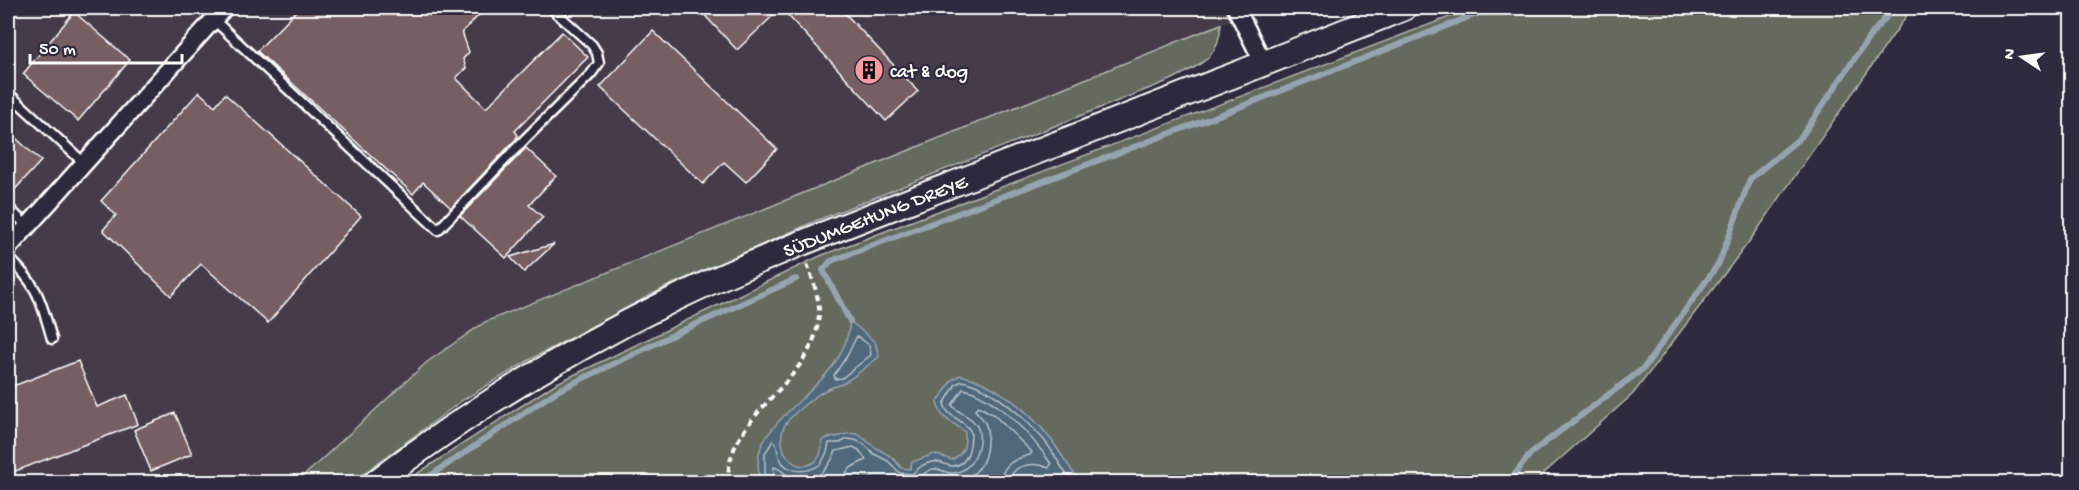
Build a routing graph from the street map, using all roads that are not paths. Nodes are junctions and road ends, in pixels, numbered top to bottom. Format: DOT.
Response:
graph roads {
  1 [pos="551,8"];
  2 [pos="1236,8"];
  3 [pos="1404,8"];
  4 [pos="219,13"];
  5 [pos="1264,64"];
  6 [pos="8,93"];
  7 [pos="84,163"];
  8 [pos="8,207"];
  9 [pos="27,226"];
  10 [pos="8,248"];
  11 [pos="8,256"];
  12 [pos="52,339"];
  13 [pos="376,483"];
  1 -- 4 [label="lane"];
  2 -- 5 [label="street"];
  3 -- 5 [label="main road, SÜDUMGEHUNG DREYE"];
  4 -- 7 [label="street"];
  5 -- 13 [label="main road, SÜDUMGEHUNG DREYE"];
  6 -- 7 [label="lane"];
  7 -- 9 [label="street"];
  8 -- 9 [label="lane"];
  9 -- 10 [label="street"];
  11 -- 12 [label="lane"];
}
